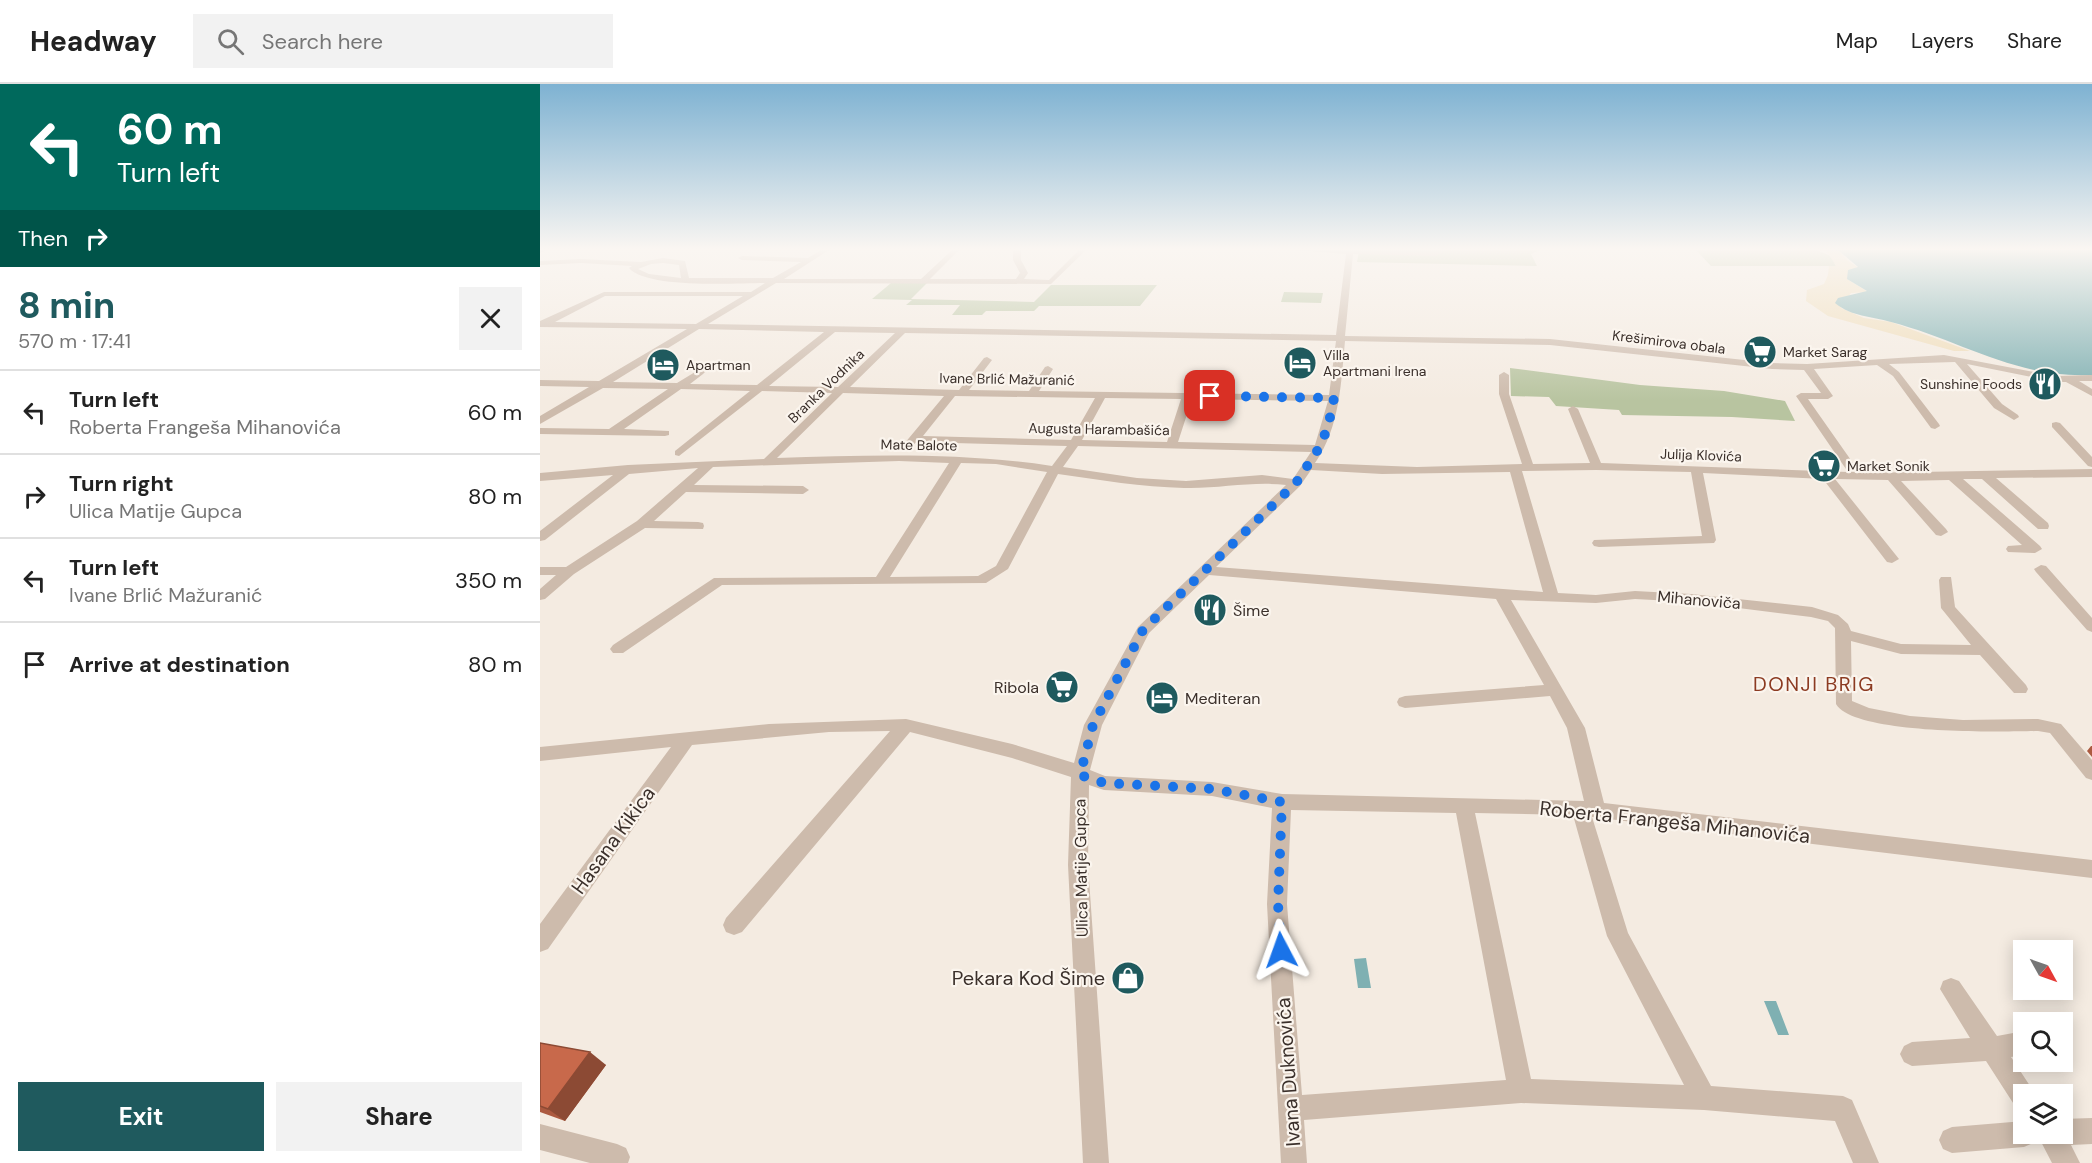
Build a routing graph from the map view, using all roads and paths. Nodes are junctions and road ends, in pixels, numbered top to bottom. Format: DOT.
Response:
graph roads {
  1 [pos="591,300"];
  2 [pos="739,300"];
  3 [pos="1344,300"];
  4 [pos="542,324"];
  5 [pos="695,327"];
  6 [pos="832,330"];
  7 [pos="902,331"];
  8 [pos="1340,338"];
  9 [pos="1958,359"];
  10 [pos="987,360"];
  11 [pos="1879,362"];
  12 [pos="1808,367"];
  13 [pos="1048,369"];
  14 [pos="700,372"];
  15 [pos="1504,375"];
  16 [pos="2092,378"];
  17 [pos="2070,380"];
  18 [pos="540,383"];
  19 [pos="601,384"];
  20 [pos="678,386"];
  21 [pos="760,389"];
  22 [pos="843,389"];
  23 [pos="957,393"];
  24 [pos="2092,393"];
  25 [pos="1032,394"];
  26 [pos="1102,395"];
  27 [pos="1188,395"];
  28 [pos="1334,398"];
  29 [pos="1573,409"];
  30 [pos="2014,417"];
  31 [pos="540,421"];
  32 [pos="2056,425"];
  33 [pos="1935,426"];
  34 [pos="540,431"];
  35 [pos="612,432"];
  36 [pos="665,433"];
  37 [pos="914,439"];
  38 [pos="1075,443"];
  39 [pos="1171,446"];
  40 [pos="1319,448"];
  41 [pos="680,453"];
  42 [pos="899,458"];
  43 [pos="957,460"];
  44 [pos="768,461"];
  45 [pos="710,464"];
  46 [pos="2092,464"];
  47 [pos="1310,466"];
  48 [pos="1597,466"];
  49 [pos="1529,468"];
  50 [pos="627,469"];
  51 [pos="1515,469"];
  52 [pos="1696,469"];
  53 [pos="1054,471"];
  54 [pos="2092,473"];
  55 [pos="1984,474"];
  56 [pos="1826,475"];
  57 [pos="1856,476"];
  58 [pos="540,477"];
  59 [pos="1891,477"];
  60 [pos="1953,477"];
  61 [pos="1296,483"];
  62 [pos="683,488"];
  63 [pos="803,490"];
  64 [pos="642,524"];
  65 [pos="698,526"];
  66 [pos="2043,526"];
  67 [pos="1941,532"];
  68 [pos="540,537"];
  69 [pos="1599,543"];
  70 [pos="2013,549"];
  71 [pos="1892,559"];
  72 [pos="2042,569"];
  73 [pos="1203,570"];
  74 [pos="540,571"];
  75 [pos="569,572"];
  76 [pos="1946,580"];
  77 [pos="880,581"];
  78 [pos="1502,595"];
  79 [pos="540,596"];
  80 [pos="1552,597"];
  81 [pos="2092,627"];
  82 [pos="1845,635"];
  83 [pos="618,649"];
  84 [pos="1984,650"];
  85 [pos="2020,688"];
  86 [pos="1556,690"];
  87 [pos="1405,702"];
  88 [pos="906,725"];
  89 [pos="687,738"];
  90 [pos="541,755"];
  91 [pos="2092,773"];
  92 [pos="1080,775"];
  93 [pos="1282,802"];
  94 [pos="1464,806"];
  95 [pos="1588,809"];
  96 [pos="2092,869"];
  97 [pos="734,925"];
  98 [pos="540,942"];
  99 [pos="1951,989"];
  100 [pos="2013,1045"];
  101 [pos="1989,1049"];
  102 [pos="1912,1054"];
  103 [pos="2015,1084"];
  104 [pos="1521,1091"];
  105 [pos="1704,1098"];
  106 [pos="1292,1108"];
  107 [pos="2092,1131"];
  108 [pos="2073,1132"];
  109 [pos="2013,1135"];
  110 [pos="540,1137"];
  111 [pos="1952,1140"];
  112 [pos="2056,1144"];
  113 [pos="617,1157"];
  114 [pos="1096,1163"];
  115 [pos="1294,1163"];
  116 [pos="1866,1163"];
  117 [pos="2067,1163"];
  1 -- 4 [label="street"];
  2 -- 5 [label="street"];
  3 -- 8 [label="street, Ulica Matije Gupca"];
  4 -- 5 [label="street, Krešimirova obala"];
  5 -- 6 [label="street, Krešimirova obala"];
  5 -- 19 [label="street"];
  6 -- 7 [label="street, Krešimirova obala"];
  6 -- 21 [label="street"];
  7 -- 8 [label="street, Krešimirova obala"];
  7 -- 22 [label="street, Branka Vodnika"];
  8 -- 12 [label="street, Krešimirova obala"];
  8 -- 28 [label="street, Ulica Matije Gupca"];
  9 -- 11 [label="street, Krešimirova obala"];
  9 -- 17 [label="street, Krešimirova obala"];
  9 -- 30 [label="street"];
  10 -- 23 [label="street"];
  11 -- 12 [label="street, Krešimirova obala"];
  11 -- 33 [label="street"];
  12 -- 57 [label="street"];
  13 -- 25 [label="street"];
  14 -- 20 [label="street"];
  15 -- 49 [label="street"];
  16 -- 17 [label="street, Krešimirova obala"];
  17 -- 24 [label="street"];
  18 -- 19 [label="street, Ivane Brlić Mažuranić"];
  19 -- 20 [label="street, Ivane Brlić Mažuranić"];
  19 -- 31 [label="street"];
  20 -- 21 [label="street, Ivane Brlić Mažuranić"];
  20 -- 35 [label="street"];
  21 -- 22 [label="street, Ivane Brlić Mažuranić"];
  21 -- 41 [label="street"];
  22 -- 23 [label="street, Ivane Brlić Mažuranić"];
  22 -- 44 [label="street, Branka Vodnika"];
  23 -- 25 [label="street, Ivane Brlić Mažuranić"];
  23 -- 37 [label="street"];
  25 -- 26 [label="street, Ivane Brlić Mažuranić"];
  26 -- 27 [label="street, Ivane Brlić Mažuranić"];
  26 -- 38 [label="street"];
  27 -- 28 [label="street, Ivane Brlić Mažuranić"];
  27 -- 39 [label="street"];
  28 -- 40 [label="street, Ulica Matije Gupca"];
  29 -- 48 [label="street"];
  32 -- 46 [label="street"];
  34 -- 35 [label="street"];
  35 -- 36 [label="street"];
  37 -- 38 [label="street, Augusta Harambašića"];
  37 -- 42 [label="street"];
  38 -- 39 [label="street, Augusta Harambašića"];
  38 -- 53 [label="street"];
  39 -- 40 [label="street, Augusta Harambašića"];
  40 -- 47 [label="street, Ulica Matije Gupca"];
  42 -- 43 [label="street, Mate Balote"];
  42 -- 44 [label="street, Mate Balote"];
  43 -- 53 [label="street, Mate Balote"];
  43 -- 77 [label="street"];
  44 -- 45 [label="street, Mate Balote"];
  45 -- 50 [label="street, Mate Balote"];
  45 -- 62 [label="street"];
  47 -- 51 [label="street, Julija Klovića"];
  47 -- 61 [label="street, Ulica Matije Gupca"];
  48 -- 49 [label="street, Julija Klovića"];
  48 -- 52 [label="street, Julija Klovića"];
  49 -- 51 [label="street, Julija Klovića"];
  50 -- 58 [label="street, Mate Balote"];
  50 -- 68 [label="street"];
  51 -- 80 [label="street"];
  52 -- 56 [label="street, Julija Klovića"];
  52 -- 69 [label="street"];
  53 -- 61 [label="street, Mate Balote"];
  53 -- 77 [label="street"];
  54 -- 55 [label="street, Julija Klovića"];
  55 -- 60 [label="street, Julija Klovića"];
  55 -- 66 [label="street"];
  56 -- 57 [label="street, Julija Klovića"];
  56 -- 71 [label="street"];
  57 -- 59 [label="street, Julija Klovića"];
  59 -- 60 [label="street, Julija Klovića"];
  59 -- 67 [label="street"];
  60 -- 70 [label="street"];
  61 -- 73 [label="street, Ulica Matije Gupca"];
  62 -- 63 [label="street"];
  62 -- 64 [label="street"];
  64 -- 65 [label="street"];
  64 -- 75 [label="street"];
  72 -- 81 [label="street"];
  73 -- 78 [label="street, Mihanoviča"];
  73 -- 92 [label="street, Ulica Matije Gupca"];
  74 -- 75 [label="street"];
  75 -- 79 [label="street"];
  76 -- 84 [label="street"];
  77 -- 83 [label="street"];
  78 -- 80 [label="street, Mihanoviča"];
  78 -- 86 [label="street"];
  80 -- 82 [label="street, Mihanoviča"];
  82 -- 84 [label="street"];
  82 -- 91 [label="street"];
  84 -- 85 [label="street"];
  86 -- 87 [label="street"];
  86 -- 95 [label="street"];
  88 -- 89 [label="street, Roberta Frangeša Mihanovića"];
  88 -- 92 [label="street, Roberta Frangeša Mihanovića"];
  88 -- 97 [label="street"];
  89 -- 90 [label="street, Roberta Frangeša Mihanovića"];
  89 -- 98 [label="street, Hasana Kikica"];
  92 -- 93 [label="street, Roberta Frangeša Mihanovića"];
  92 -- 114 [label="street, Ulica Matije Gupca"];
  93 -- 94 [label="street, Roberta Frangeša Mihanovića"];
  93 -- 106 [label="street, Ivana Duknovića"];
  94 -- 95 [label="street, Roberta Frangeša Mihanovića"];
  94 -- 104 [label="street"];
  95 -- 96 [label="street, Roberta Frangeša Mihanovića"];
  95 -- 105 [label="street"];
  99 -- 101 [label="street"];
  100 -- 101 [label="street"];
  101 -- 102 [label="street"];
  101 -- 103 [label="street"];
  104 -- 105 [label="street"];
  104 -- 106 [label="street"];
  105 -- 116 [label="street"];
  106 -- 115 [label="street, Ivana Duknovića"];
  107 -- 108 [label="street"];
  109 -- 111 [label="street"];
  110 -- 113 [label="street"];
  112 -- 117 [label="street"];
}
